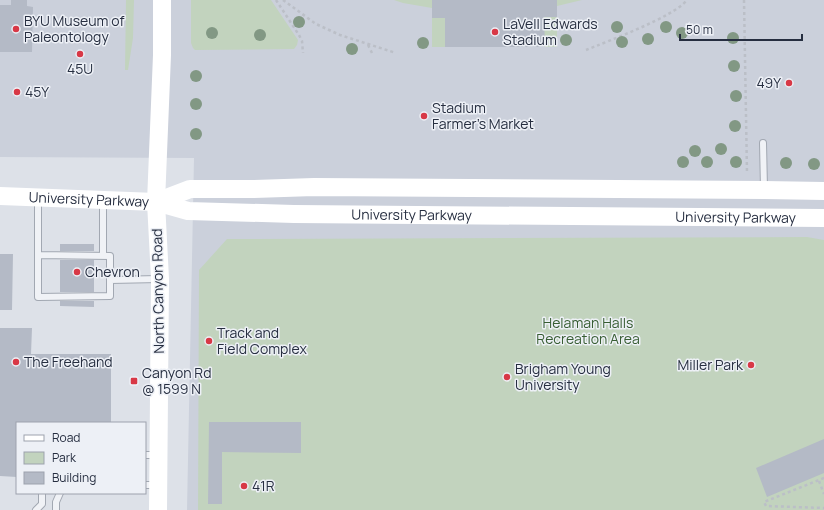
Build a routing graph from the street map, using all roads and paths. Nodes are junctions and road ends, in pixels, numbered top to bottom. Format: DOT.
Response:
graph roads {
  1 [pos="162,0"];
  2 [pos="276,0"];
  3 [pos="283,0"];
  4 [pos="687,0"];
  5 [pos="744,0"];
  6 [pos="368,44"];
  7 [pos="586,50"];
  8 [pos="303,53"];
  9 [pos="372,53"];
  10 [pos="396,53"];
  11 [pos="763,143"];
  12 [pos="764,181"];
  13 [pos="824,191"];
  14 [pos="0,196"];
  15 [pos="38,197"];
  16 [pos="103,200"];
  17 [pos="156,202"];
  18 [pos="824,218"];
  19 [pos="38,255"];
  20 [pos="103,256"];
  21 [pos="160,279"];
  22 [pos="110,280"];
  23 [pos="152,455"];
  24 [pos="824,478"];
  25 [pos="819,481"];
  26 [pos="152,485"];
  27 [pos="42,494"];
  28 [pos="60,494"];
  29 [pos="824,494"];
  30 [pos="824,508"];
  31 [pos="36,510"];
  32 [pos="56,510"];
  33 [pos="158,510"];
  1 -- 17 [label="main road, North Canyon Road"];
  2 -- 8 [label="path"];
  3 -- 6 [label="path"];
  4 -- 7 [label="path"];
  5 -- 12 [label="path"];
  6 -- 9 [label="path"];
  6 -- 10 [label="path"];
  11 -- 12 [label="lane"];
  12 -- 13 [label="main road, University Parkway"];
  12 -- 17 [label="main road, University Parkway"];
  14 -- 15 [label="main road, University Parkway"];
  15 -- 16 [label="main road, University Parkway"];
  15 -- 19 [label="lane"];
  16 -- 17 [label="main road, University Parkway"];
  16 -- 20 [label="lane"];
  17 -- 18 [label="main road, University Parkway"];
  17 -- 21 [label="main road, North Canyon Road"];
  19 -- 20 [label="lane"];
  19 -- 22 [label="lane"];
  20 -- 22 [label="lane"];
  21 -- 22 [label="lane"];
  21 -- 23 [label="main road, North Canyon Road"];
  23 -- 26 [label="main road, North Canyon Road"];
  24 -- 25 [label="path"];
  25 -- 29 [label="path"];
  25 -- 30 [label="path"];
  26 -- 33 [label="main road, North Canyon Road"];
  27 -- 31 [label="lane"];
  28 -- 32 [label="lane"];
}
